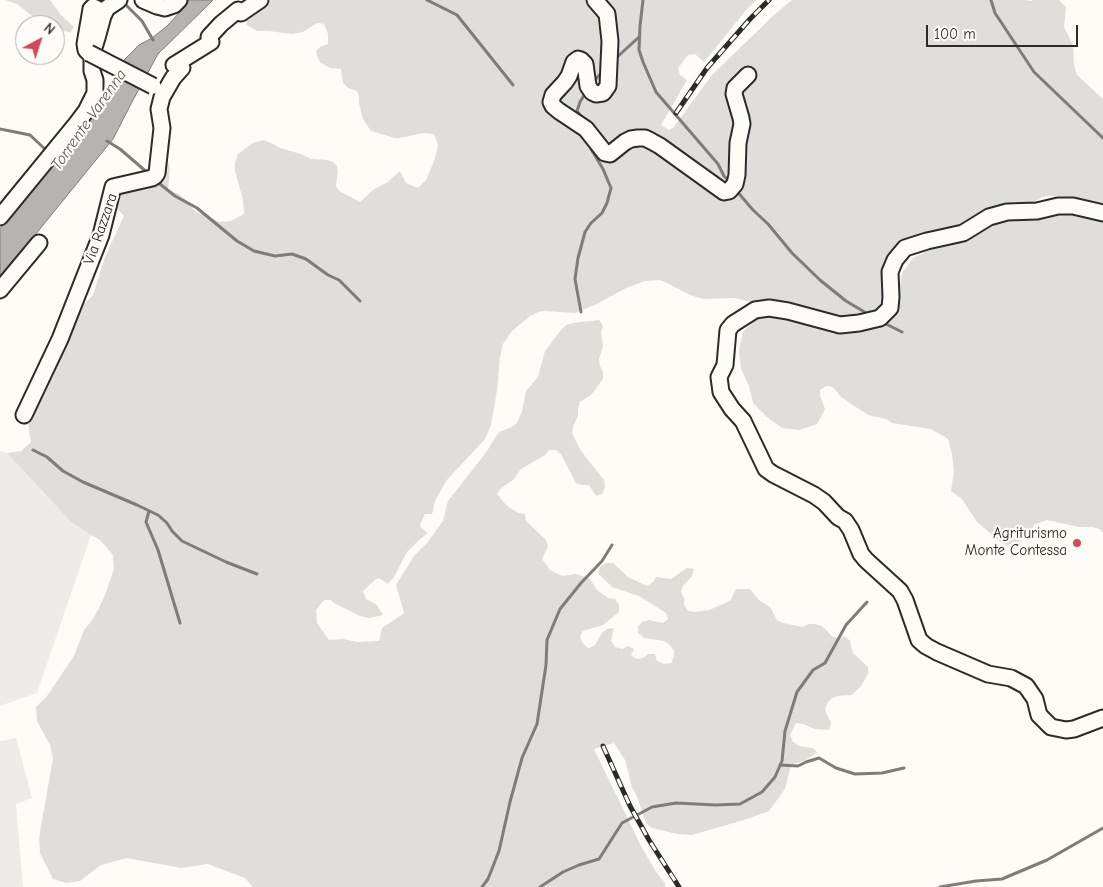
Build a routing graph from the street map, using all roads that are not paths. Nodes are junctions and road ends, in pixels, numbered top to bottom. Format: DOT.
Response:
graph roads {
  1 [pos="143,0"];
  2 [pos="179,0"];
  3 [pos="260,0"];
  4 [pos="596,0"];
  5 [pos="109,3"];
  6 [pos="96,38"];
  7 [pos="748,74"];
  8 [pos="162,91"];
  9 [pos="1103,213"];
  10 [pos="0,217"];
  11 [pos="39,243"];
  12 [pos="0,290"];
  13 [pos="24,415"];
  14 [pos="1103,718"];
  1 -- 2 [label="street"];
  3 -- 8 [label="street, Via Razzara"];
  4 -- 7 [label="street"];
  5 -- 6 [label="street"];
  6 -- 8 [label="street, bridge"];
  6 -- 10 [label="street"];
  8 -- 13 [label="street, Via Razzara"];
  9 -- 14 [label="street"];
  11 -- 12 [label="street"];
}
